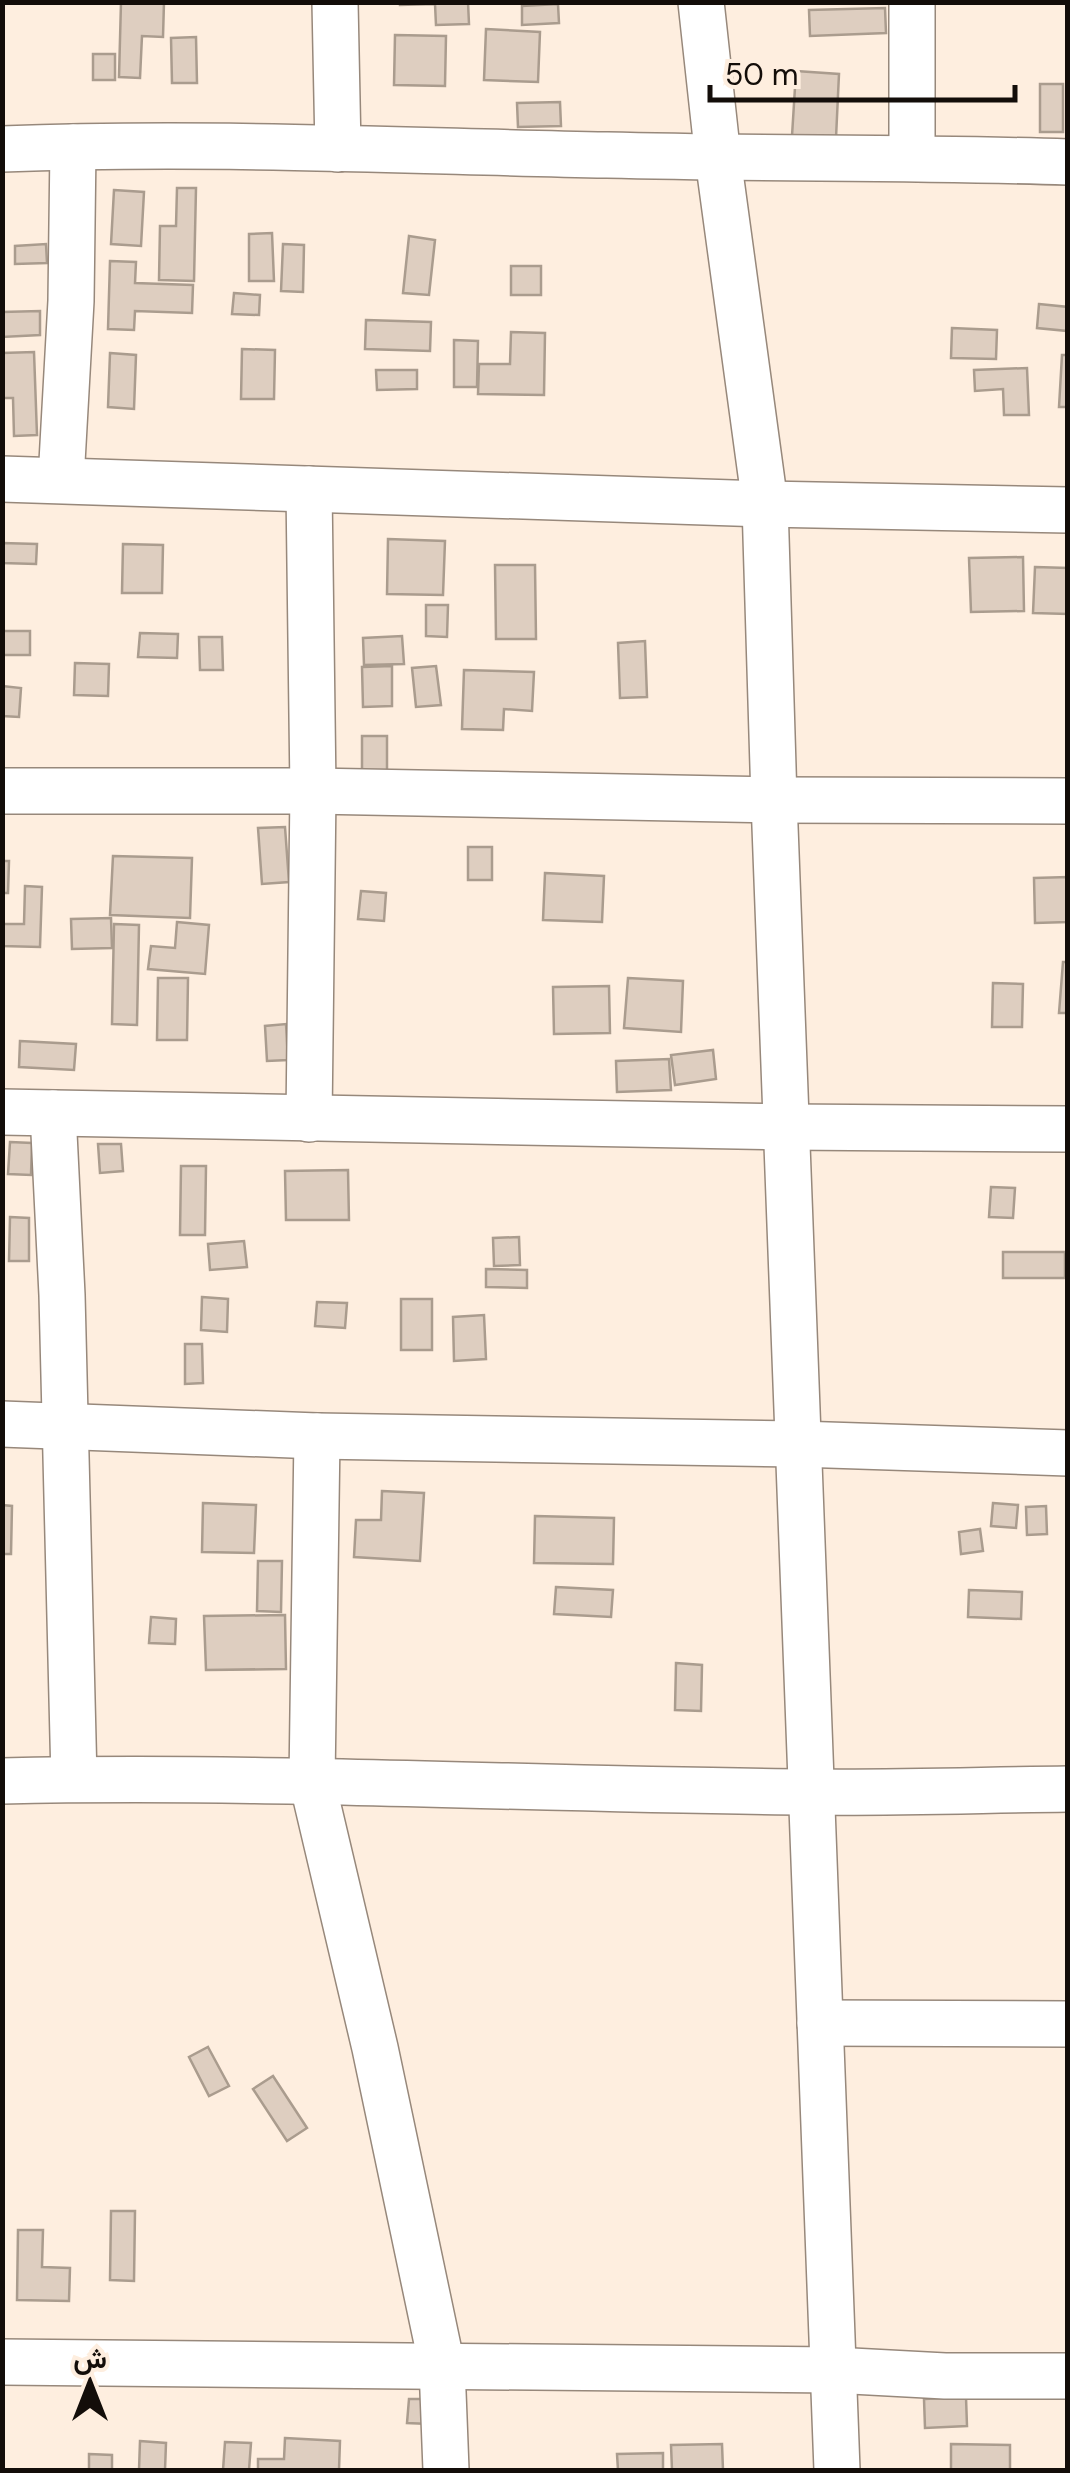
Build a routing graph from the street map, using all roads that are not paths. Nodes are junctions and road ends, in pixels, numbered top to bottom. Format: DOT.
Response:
graph roads {
  1 [pos="335,2"];
  2 [pos="702,2"];
  3 [pos="912,2"];
  4 [pos="73,146"];
  5 [pos="2,149"];
  6 [pos="338,149"];
  7 [pos="718,158"];
  8 [pos="912,158"];
  9 [pos="1068,162"];
  10 [pos="2,479"];
  11 [pos="61,480"];
  12 [pos="309,489"];
  13 [pos="765,504"];
  14 [pos="1068,510"];
  15 [pos="2,791"];
  16 [pos="313,791"];
  17 [pos="774,800"];
  18 [pos="1068,801"];
  19 [pos="2,1112"];
  20 [pos="53,1112"];
  21 [pos="309,1118"];
  22 [pos="786,1127"];
  23 [pos="1068,1129"];
  24 [pos="2,1424"];
  25 [pos="64,1425"];
  26 [pos="317,1436"];
  27 [pos="798,1444"];
  28 [pos="1068,1453"];
  29 [pos="74,1779"];
  30 [pos="2,1781"];
  31 [pos="312,1781"];
  32 [pos="1068,1789"];
  33 [pos="812,1792"];
  34 [pos="820,2022"];
  35 [pos="1068,2024"];
  36 [pos="2,2362"];
  37 [pos="442,2366"];
  38 [pos="834,2370"];
  39 [pos="1068,2376"];
  40 [pos="446,2470"];
  41 [pos="838,2470"];
  1 -- 6 [label="street"];
  2 -- 7 [label="street"];
  3 -- 8 [label="street"];
  4 -- 5 [label="street"];
  4 -- 6 [label="street"];
  4 -- 11 [label="street"];
  6 -- 7 [label="street"];
  7 -- 8 [label="street"];
  7 -- 13 [label="street"];
  8 -- 9 [label="street"];
  10 -- 11 [label="street"];
  11 -- 12 [label="street"];
  12 -- 13 [label="street"];
  12 -- 16 [label="street"];
  13 -- 14 [label="street"];
  13 -- 17 [label="street"];
  15 -- 16 [label="street"];
  16 -- 17 [label="street"];
  16 -- 21 [label="street"];
  17 -- 18 [label="street"];
  17 -- 22 [label="street"];
  19 -- 20 [label="street"];
  20 -- 21 [label="street"];
  20 -- 25 [label="street"];
  21 -- 22 [label="street"];
  22 -- 23 [label="street"];
  22 -- 27 [label="street"];
  24 -- 25 [label="street"];
  25 -- 26 [label="street"];
  25 -- 29 [label="street"];
  26 -- 27 [label="street"];
  26 -- 31 [label="street"];
  27 -- 28 [label="street"];
  27 -- 33 [label="street"];
  29 -- 30 [label="street"];
  29 -- 31 [label="street"];
  31 -- 33 [label="street"];
  31 -- 37 [label="street"];
  32 -- 33 [label="street"];
  33 -- 34 [label="street"];
  34 -- 35 [label="street"];
  34 -- 38 [label="street"];
  36 -- 37 [label="street"];
  37 -- 38 [label="street"];
  37 -- 40 [label="street"];
  38 -- 39 [label="street"];
  38 -- 41 [label="street"];
}
